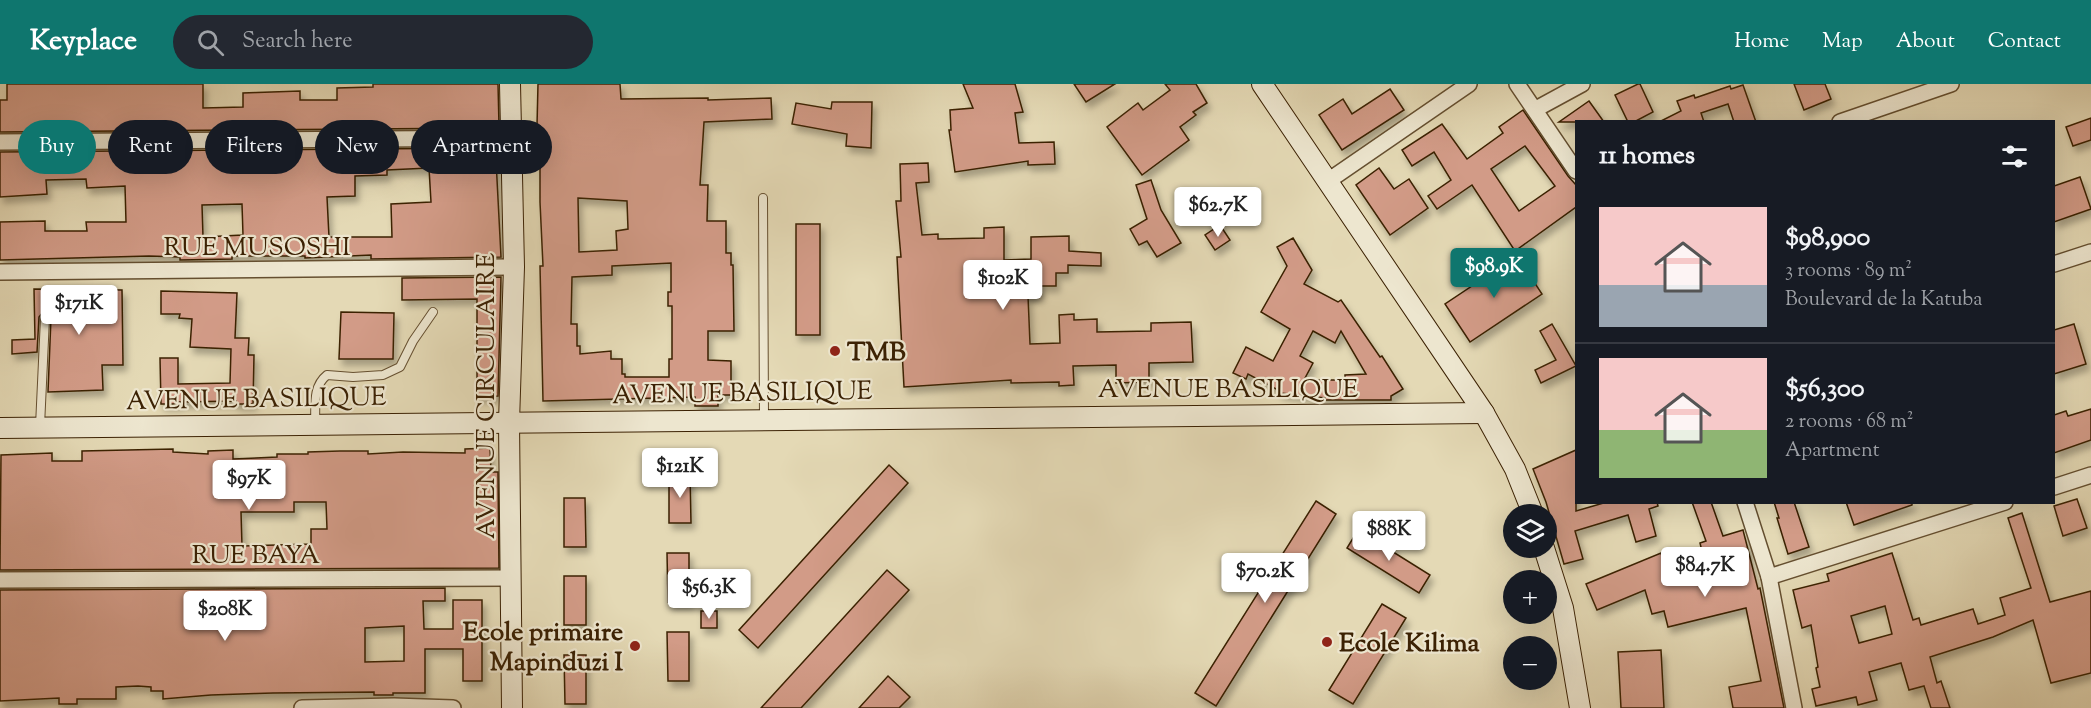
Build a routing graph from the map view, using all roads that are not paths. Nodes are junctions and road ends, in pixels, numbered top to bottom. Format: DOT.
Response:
graph roads {
  1 [pos="510,84"];
  2 [pos="1262,84"];
  3 [pos="1469,84"];
  4 [pos="1517,84"];
  5 [pos="1582,84"];
  6 [pos="1951,84"];
  7 [pos="1536,109"];
  8 [pos="511,120"];
  9 [pos="1846,120"];
  10 [pos="411,139"];
  11 [pos="0,142"];
  12 [pos="1575,169"];
  13 [pos="512,174"];
  14 [pos="1328,181"];
  15 [pos="763,198"];
  16 [pos="2091,252"];
  17 [pos="2055,264"];
  18 [pos="514,267"];
  19 [pos="0,272"];
  20 [pos="433,312"];
  21 [pos="45,318"];
  22 [pos="1484,413"];
  23 [pos="764,419"];
  24 [pos="509,422"];
  25 [pos="315,424"];
  26 [pos="0,428"];
  27 [pos="40,428"];
  28 [pos="2091,476"];
  29 [pos="2055,487"];
  30 [pos="1529,504"];
  31 [pos="1746,504"];
  32 [pos="1999,504"];
  33 [pos="1547,558"];
  34 [pos="1769,577"];
  35 [pos="512,578"];
  36 [pos="0,580"];
  37 [pos="302,708"];
  38 [pos="453,708"];
  39 [pos="512,708"];
  40 [pos="1580,708"];
  41 [pos="1794,708"];
  1 -- 8 [label="street, AVENUE CIRCULAIRE"];
  2 -- 14 [label="street"];
  3 -- 14 [label="street"];
  4 -- 7 [label="street"];
  5 -- 7 [label="street"];
  6 -- 9 [label="street"];
  7 -- 12 [label="street"];
  10 -- 11 [label="street"];
  13 -- 18 [label="street, AVENUE CIRCULAIRE"];
  14 -- 22 [label="street"];
  15 -- 23 [label="lane"];
  16 -- 17 [label="street"];
  18 -- 19 [label="street, RUE MUSOSHI"];
  18 -- 24 [label="street, AVENUE CIRCULAIRE"];
  20 -- 25 [label="lane"];
  21 -- 27 [label="lane"];
  22 -- 23 [label="street, AVENUE BASILIQUE"];
  22 -- 30 [label="street"];
  23 -- 24 [label="street, AVENUE BASILIQUE"];
  24 -- 25 [label="street, AVENUE BASILIQUE"];
  24 -- 35 [label="street, AVENUE CIRCULAIRE"];
  25 -- 27 [label="street, AVENUE BASILIQUE"];
  26 -- 27 [label="street, AVENUE BASILIQUE"];
  28 -- 29 [label="street"];
  31 -- 34 [label="street"];
  32 -- 34 [label="street"];
  33 -- 40 [label="street"];
  34 -- 41 [label="street"];
  35 -- 36 [label="street, RUE BAYA"];
  35 -- 39 [label="street, AVENUE CIRCULAIRE"];
  37 -- 38 [label="street"];
}
